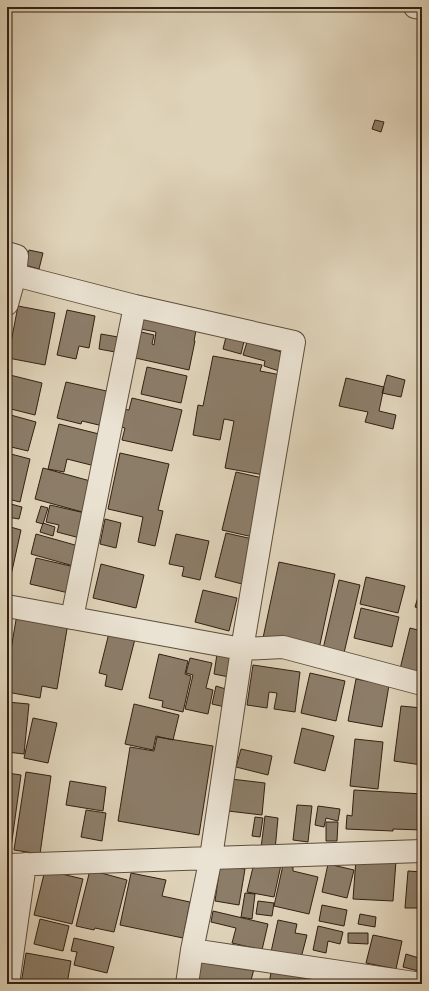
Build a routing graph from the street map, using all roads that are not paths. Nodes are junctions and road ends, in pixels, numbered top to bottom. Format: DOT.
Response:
graph roads {
  1 [pos="415,7"];
  2 [pos="422,8"];
  3 [pos="7,253"];
  4 [pos="15,275"];
  5 [pos="7,304"];
  6 [pos="136,306"];
  7 [pos="7,606"];
  8 [pos="72,618"];
  9 [pos="242,649"];
  10 [pos="422,684"];
  11 [pos="422,851"];
  12 [pos="211,857"];
  13 [pos="16,864"];
  14 [pos="192,950"];
  15 [pos="8,984"];
  16 [pos="187,984"];
  17 [pos="421,984"];
  1 -- 2 [label="street"];
  3 -- 4 [label="street"];
  4 -- 5 [label="street"];
  4 -- 6 [label="street"];
  6 -- 8 [label="street"];
  6 -- 9 [label="street"];
  7 -- 8 [label="street"];
  8 -- 9 [label="street"];
  9 -- 10 [label="street"];
  9 -- 12 [label="street"];
  11 -- 12 [label="street"];
  12 -- 13 [label="street"];
  12 -- 14 [label="street"];
  13 -- 15 [label="street"];
  14 -- 16 [label="street"];
  14 -- 17 [label="street"];
}
